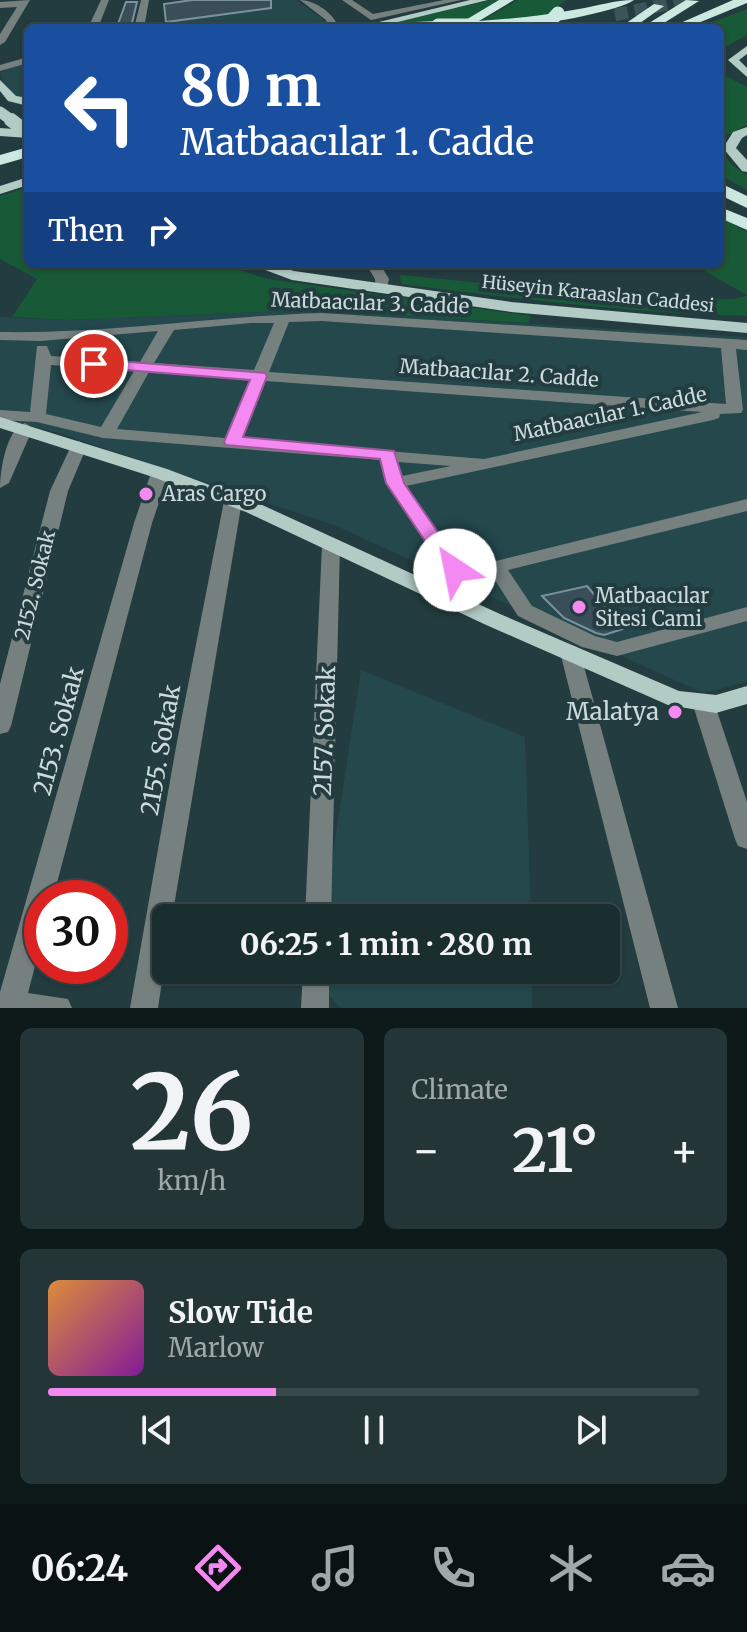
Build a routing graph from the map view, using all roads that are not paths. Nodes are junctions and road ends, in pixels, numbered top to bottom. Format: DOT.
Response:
graph roads {
  1 [pos="105,0"];
  2 [pos="145,0"];
  3 [pos="304,0"];
  4 [pos="346,0"];
  5 [pos="388,0"];
  6 [pos="416,0"];
  7 [pos="457,0"];
  8 [pos="482,0"];
  9 [pos="508,0"];
  10 [pos="575,0"];
  11 [pos="628,0"];
  12 [pos="671,0"];
  13 [pos="694,0"];
  14 [pos="25,2"];
  15 [pos="745,2"];
  16 [pos="0,5"];
  17 [pos="430,7"];
  18 [pos="409,12"];
  19 [pos="585,12"];
  20 [pos="615,15"];
  21 [pos="0,19"];
  22 [pos="15,19"];
  23 [pos="369,22"];
  24 [pos="95,24"];
  25 [pos="140,24"];
  26 [pos="332,24"];
  27 [pos="377,24"];
  28 [pos="415,24"];
  29 [pos="464,24"];
  30 [pos="494,24"];
  31 [pos="537,24"];
  32 [pos="548,24"];
  33 [pos="572,24"];
  34 [pos="632,24"];
  35 [pos="654,24"];
  36 [pos="682,24"];
  37 [pos="1,37"];
  38 [pos="747,49"];
  39 [pos="24,61"];
  40 [pos="0,68"];
  41 [pos="747,74"];
  42 [pos="0,83"];
  43 [pos="24,101"];
  44 [pos="0,112"];
  45 [pos="24,113"];
  46 [pos="0,120"];
  47 [pos="24,131"];
  48 [pos="747,131"];
  49 [pos="0,132"];
  50 [pos="24,134"];
  51 [pos="747,168"];
  52 [pos="24,182"];
  53 [pos="0,190"];
  54 [pos="724,190"];
  55 [pos="747,203"];
  56 [pos="724,210"];
  57 [pos="747,222"];
  58 [pos="270,268"];
  59 [pos="375,268"];
  60 [pos="381,289"];
  61 [pos="283,318"];
  62 [pos="168,327"];
  63 [pos="747,328"];
  64 [pos="0,336"];
  65 [pos="40,337"];
  66 [pos="728,344"];
  67 [pos="747,345"];
  68 [pos="44,360"];
  69 [pos="144,368"];
  70 [pos="259,376"];
  71 [pos="741,409"];
  72 [pos="0,415"];
  73 [pos="0,422"];
  74 [pos="31,423"];
  75 [pos="106,433"];
  76 [pos="232,442"];
  77 [pos="79,446"];
  78 [pos="388,454"];
  79 [pos="481,463"];
  80 [pos="160,473"];
  81 [pos="0,483"];
  82 [pos="395,483"];
  83 [pos="233,501"];
  84 [pos="747,505"];
  85 [pos="331,545"];
  86 [pos="496,567"];
  87 [pos="747,614"];
  88 [pos="570,652"];
  89 [pos="747,695"];
  90 [pos="703,702"];
  91 [pos="0,726"];
  92 [pos="747,839"];
  93 [pos="318,904"];
  94 [pos="316,984"];
  95 [pos="7,1005"];
  96 [pos="58,1008"];
  97 [pos="144,1008"];
  98 [pos="315,1008"];
  99 [pos="664,1008"];
  1 -- 24 [label="street"];
  2 -- 25 [label="street"];
  3 -- 26 [label="street"];
  4 -- 23 [label="street"];
  5 -- 18 [label="street"];
  6 -- 17 [label="street"];
  7 -- 17 [label="street"];
  8 -- 27 [label="main road"];
  9 -- 29 [label="highway"];
  10 -- 32 [label="highway, bridge"];
  11 -- 19 [label="highway"];
  12 -- 34 [label="highway"];
  13 -- 35 [label="highway"];
  14 -- 16 [label="street"];
  14 -- 22 [label="street"];
  15 -- 36 [label="highway"];
  17 -- 18 [label="street"];
  18 -- 23 [label="street"];
  19 -- 30 [label="highway, bridge"];
  19 -- 31 [label="highway"];
  20 -- 33 [label="highway"];
  21 -- 22 [label="street"];
  22 -- 37 [label="street"];
  23 -- 28 [label="highway, bridge"];
  38 -- 41 [label="main road"];
  39 -- 40 [label="street"];
  42 -- 43 [label="main road"];
  44 -- 47 [label="main road, bridge"];
  45 -- 46 [label="main road"];
  48 -- 51 [label="main road"];
  49 -- 50 [label="main road"];
  52 -- 53 [label="main road"];
  54 -- 55 [label="highway"];
  56 -- 57 [label="highway"];
  58 -- 60 [label="main road, Hüseyin Karaaslan Caddesi"];
  59 -- 60 [label="street"];
  60 -- 63 [label="main road, Hüseyin Karaaslan Caddesi"];
  61 -- 62 [label="street, Matbaacılar 3. Cadde"];
  61 -- 66 [label="street, Matbaacılar 3. Cadde"];
  61 -- 70 [label="street"];
  62 -- 65 [label="street, Matbaacılar 3. Cadde"];
  62 -- 69 [label="street"];
  64 -- 65 [label="street, Matbaacılar 3. Cadde"];
  65 -- 68 [label="street"];
  66 -- 67 [label="street, Matbaacılar 3. Cadde"];
  66 -- 71 [label="street"];
  68 -- 69 [label="street, Matbaacılar 2. Cadde"];
  68 -- 74 [label="street"];
  69 -- 70 [label="street, Matbaacılar 2. Cadde"];
  69 -- 75 [label="street"];
  70 -- 71 [label="street, Matbaacılar 2. Cadde"];
  70 -- 76 [label="street"];
  71 -- 79 [label="street, Matbaacılar 1. Cadde"];
  72 -- 74 [label="street, Matbaacılar 1. Cadde"];
  73 -- 74 [label="main road"];
  74 -- 75 [label="street, Matbaacılar 1. Cadde"];
  74 -- 77 [label="main road"];
  74 -- 81 [label="street"];
  75 -- 76 [label="street, Matbaacılar 1. Cadde"];
  76 -- 78 [label="street, Matbaacılar 1. Cadde"];
  77 -- 80 [label="main road"];
  77 -- 91 [label="street, 2152. Sokak"];
  78 -- 79 [label="street, Matbaacılar 1. Cadde"];
  78 -- 82 [label="street"];
  79 -- 82 [label="street, Matbaacılar 1. Cadde"];
  80 -- 83 [label="main road"];
  80 -- 95 [label="street, 2153. Sokak"];
  82 -- 86 [label="street"];
  83 -- 85 [label="main road"];
  83 -- 97 [label="street, 2155. Sokak"];
  84 -- 86 [label="street"];
  85 -- 88 [label="main road"];
  85 -- 93 [label="street, 2157. Sokak"];
  86 -- 87 [label="street"];
  88 -- 90 [label="main road"];
  88 -- 99 [label="street"];
  89 -- 90 [label="main road"];
  90 -- 92 [label="street"];
  94 -- 98 [label="street"];
  95 -- 96 [label="street"];
}
